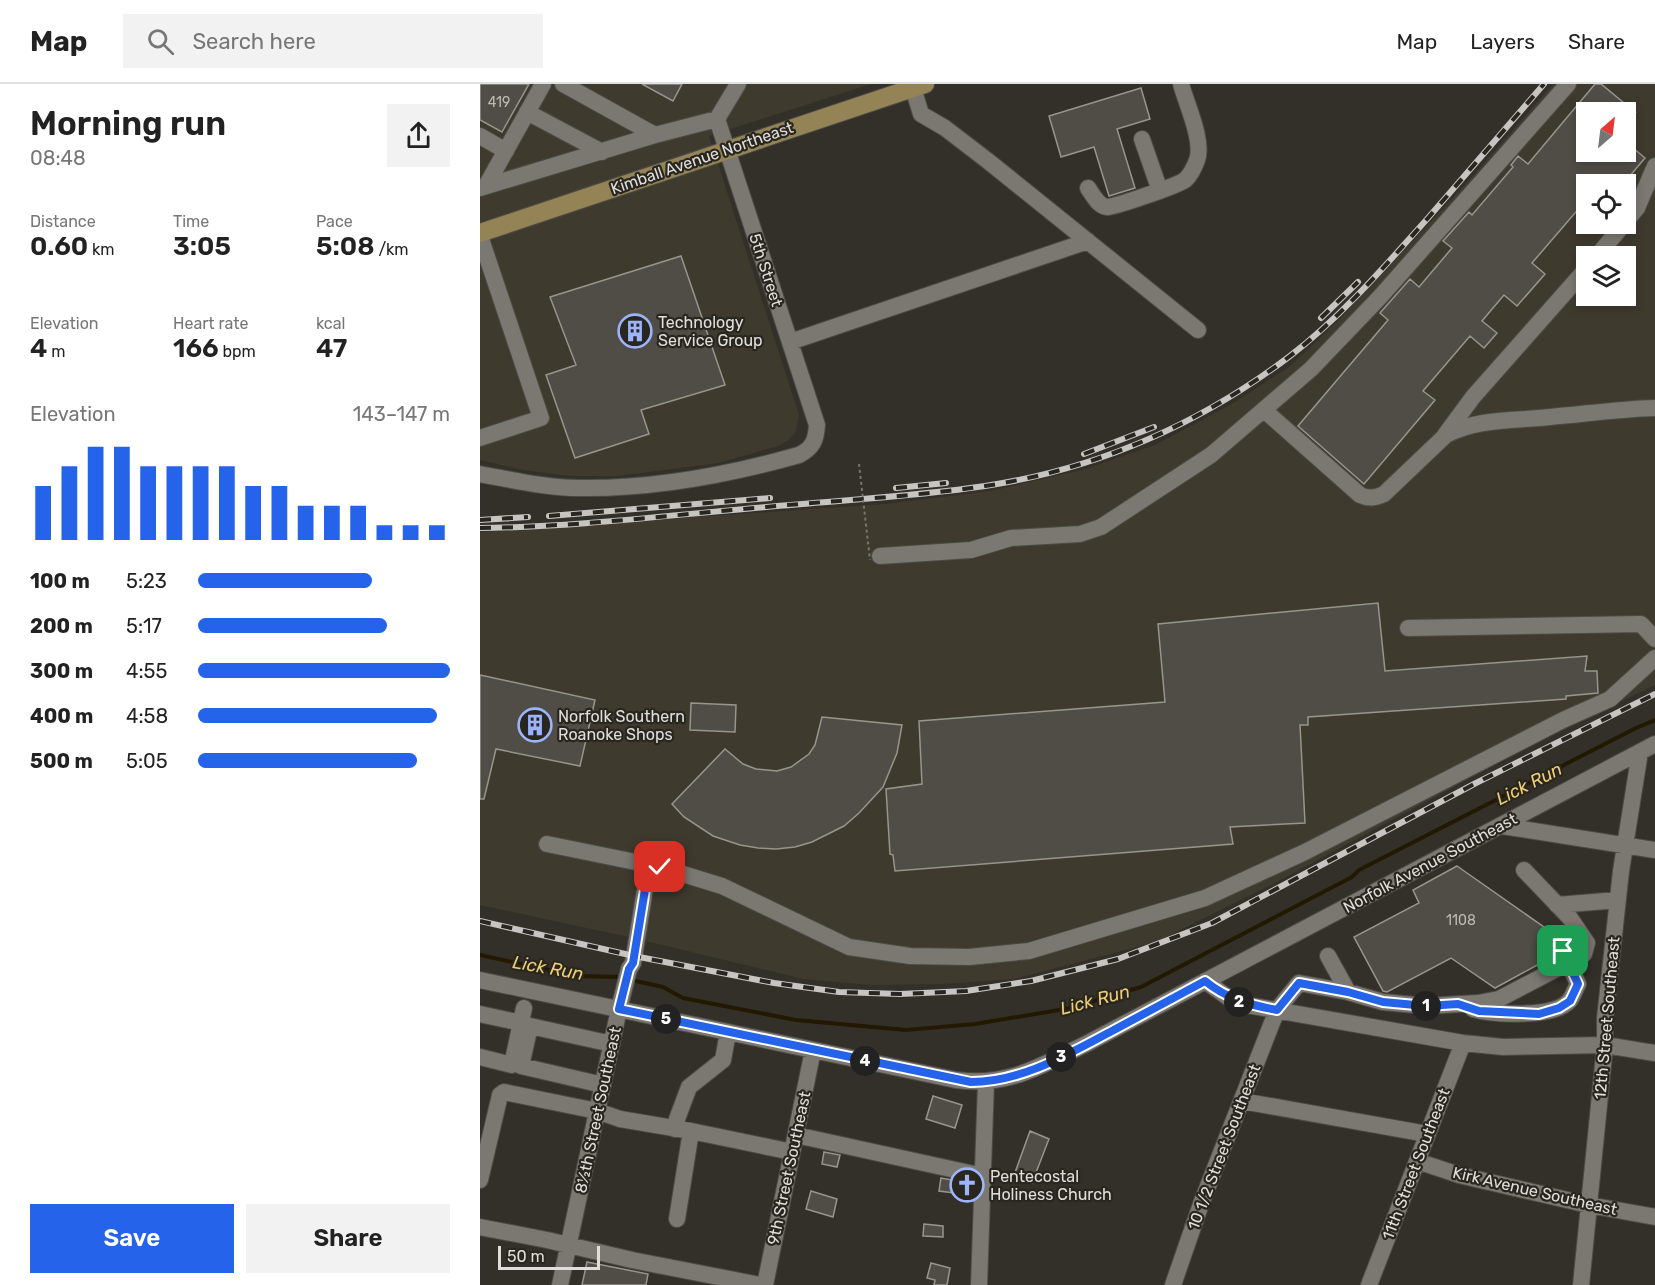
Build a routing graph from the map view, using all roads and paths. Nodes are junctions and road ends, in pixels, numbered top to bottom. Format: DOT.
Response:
graph roads {
  1 [pos="543,84"];
  2 [pos="563,84"];
  3 [pos="738,84"];
  4 [pos="1180,84"];
  5 [pos="1568,84"];
  6 [pos="919,86"];
  7 [pos="527,112"];
  8 [pos="717,119"];
  9 [pos="655,135"];
  10 [pos="480,136"];
  11 [pos="1142,139"];
  12 [pos="727,149"];
  13 [pos="506,151"];
  14 [pos="602,152"];
  15 [pos="1655,166"];
  16 [pos="483,187"];
  17 [pos="1088,188"];
  18 [pos="1160,190"];
  19 [pos="1636,209"];
  20 [pos="1615,234"];
  21 [pos="480,235"];
  22 [pos="1088,241"];
  23 [pos="1605,246"];
  24 [pos="1576,280"];
  25 [pos="1198,330"];
  26 [pos="790,342"];
  27 [pos="1655,408"];
  28 [pos="1264,410"];
  29 [pos="480,438"];
  30 [pos="1442,438"];
  31 [pos="858,465"];
  32 [pos="480,474"];
  33 [pos="875,558"];
  34 [pos="1408,628"];
  35 [pos="1655,639"];
  36 [pos="1655,658"];
  37 [pos="1647,748"];
  38 [pos="1502,826"];
  39 [pos="547,844"];
  40 [pos="1626,845"];
  41 [pos="1655,850"];
  42 [pos="649,865"];
  43 [pos="1524,870"];
  44 [pos="1618,900"];
  45 [pos="1557,905"];
  46 [pos="1328,956"];
  47 [pos="1568,958"];
  48 [pos="480,980"];
  49 [pos="1205,981"];
  50 [pos="1348,992"];
  51 [pos="1458,1004"];
  52 [pos="1426,1006"];
  53 [pos="619,1009"];
  54 [pos="1277,1010"];
  55 [pos="480,1014"];
  56 [pos="728,1032"];
  57 [pos="1421,1035"];
  58 [pos="1462,1042"];
  59 [pos="612,1044"];
  60 [pos="1605,1045"];
  61 [pos="813,1050"];
  62 [pos="1655,1053"];
  63 [pos="480,1057"];
  64 [pos="986,1082"];
  65 [pos="603,1085"];
  66 [pos="1242,1101"];
  67 [pos="597,1111"];
  68 [pos="683,1130"];
  69 [pos="1427,1134"];
  70 [pos="794,1144"];
  71 [pos="1417,1161"];
  72 [pos="983,1176"];
  73 [pos="480,1180"];
  74 [pos="1589,1205"];
  75 [pos="1655,1217"];
  76 [pos="677,1219"];
  77 [pos="480,1227"];
  78 [pos="569,1245"];
  79 [pos="560,1285"];
  80 [pos="760,1285"];
  81 [pos="765,1285"];
  82 [pos="979,1285"];
  83 [pos="1173,1285"];
  84 [pos="1369,1285"];
  85 [pos="1581,1285"];
  1 -- 7 [label="street"];
  2 -- 9 [label="street"];
  3 -- 8 [label="street"];
  4 -- 18 [label="street"];
  5 -- 28 [label="street"];
  6 -- 12 [label="main road, Kimball Avenue Northeast"];
  6 -- 22 [label="street"];
  7 -- 13 [label="street"];
  7 -- 14 [label="street"];
  8 -- 9 [label="street"];
  8 -- 12 [label="street, 5th Street"];
  9 -- 14 [label="street"];
  10 -- 13 [label="street"];
  11 -- 18 [label="street"];
  12 -- 21 [label="main road, Kimball Avenue Northeast"];
  12 -- 26 [label="street, 5th Street"];
  13 -- 16 [label="street"];
  14 -- 16 [label="street"];
  15 -- 19 [label="street"];
  17 -- 18 [label="street"];
  20 -- 23 [label="street"];
  21 -- 29 [label="street"];
  22 -- 25 [label="street"];
  22 -- 26 [label="street"];
  24 -- 30 [label="street"];
  26 -- 32 [label="street, 5th Street"];
  27 -- 30 [label="street"];
  28 -- 30 [label="street"];
  28 -- 33 [label="street"];
  31 -- 33 [label="path, bridge"];
  34 -- 35 [label="street"];
  36 -- 42 [label="street"];
  37 -- 38 [label="street, Norfolk Avenue Southeast"];
  37 -- 40 [label="street, 12th Street Southeast"];
  38 -- 40 [label="street"];
  38 -- 49 [label="street, Norfolk Avenue Southeast"];
  39 -- 42 [label="street"];
  40 -- 41 [label="street"];
  40 -- 44 [label="street, 12th Street Southeast"];
  42 -- 53 [label="street, 8½th Street Southeast"];
  43 -- 45 [label="street"];
  44 -- 45 [label="street"];
  44 -- 60 [label="street, 12th Street Southeast"];
  45 -- 47 [label="street"];
  46 -- 50 [label="street"];
  47 -- 51 [label="street"];
  47 -- 51 [label="street"];
  48 -- 53 [label="street, Norfolk Avenue Southeast"];
  49 -- 54 [label="street"];
  49 -- 64 [label="street, Norfolk Avenue Southeast"];
  50 -- 52 [label="street"];
  50 -- 54 [label="street, 10 1/2 Street Southeast"];
  51 -- 52 [label="street"];
  52 -- 57 [label="street"];
  53 -- 56 [label="street, Norfolk Avenue Southeast"];
  53 -- 59 [label="street, 8½th Street Southeast"];
  54 -- 57 [label="street"];
  54 -- 66 [label="street, 10 1/2 Street Southeast"];
  55 -- 63 [label="street"];
  56 -- 61 [label="street, Norfolk Avenue Southeast"];
  56 -- 68 [label="street"];
  57 -- 58 [label="street"];
  58 -- 60 [label="street"];
  58 -- 69 [label="street, 11th Street Southeast"];
  59 -- 65 [label="street, 8½th Street Southeast"];
  59 -- 65 [label="street"];
  60 -- 62 [label="street"];
  60 -- 74 [label="street, 12th Street Southeast"];
  61 -- 64 [label="street, Norfolk Avenue Southeast"];
  61 -- 70 [label="street, 9th Street Southeast"];
  64 -- 72 [label="street"];
  65 -- 67 [label="street, 8½th Street Southeast"];
  66 -- 69 [label="street"];
  66 -- 83 [label="street, 10 1/2 Street Southeast"];
  67 -- 68 [label="street"];
  67 -- 73 [label="street"];
  67 -- 78 [label="street, 8½th Street Southeast"];
  68 -- 70 [label="street"];
  68 -- 76 [label="street"];
  69 -- 71 [label="street, 11th Street Southeast"];
  70 -- 72 [label="street"];
  70 -- 81 [label="street, 9th Street Southeast"];
  71 -- 74 [label="street, Kirk Avenue Southeast"];
  71 -- 84 [label="street, 11th Street Southeast"];
  72 -- 82 [label="street"];
  74 -- 75 [label="street, Kirk Avenue Southeast"];
  74 -- 85 [label="street, 12th Street Southeast"];
  77 -- 78 [label="street"];
  78 -- 79 [label="street, 8½th Street Southeast"];
  78 -- 80 [label="street"];
}
